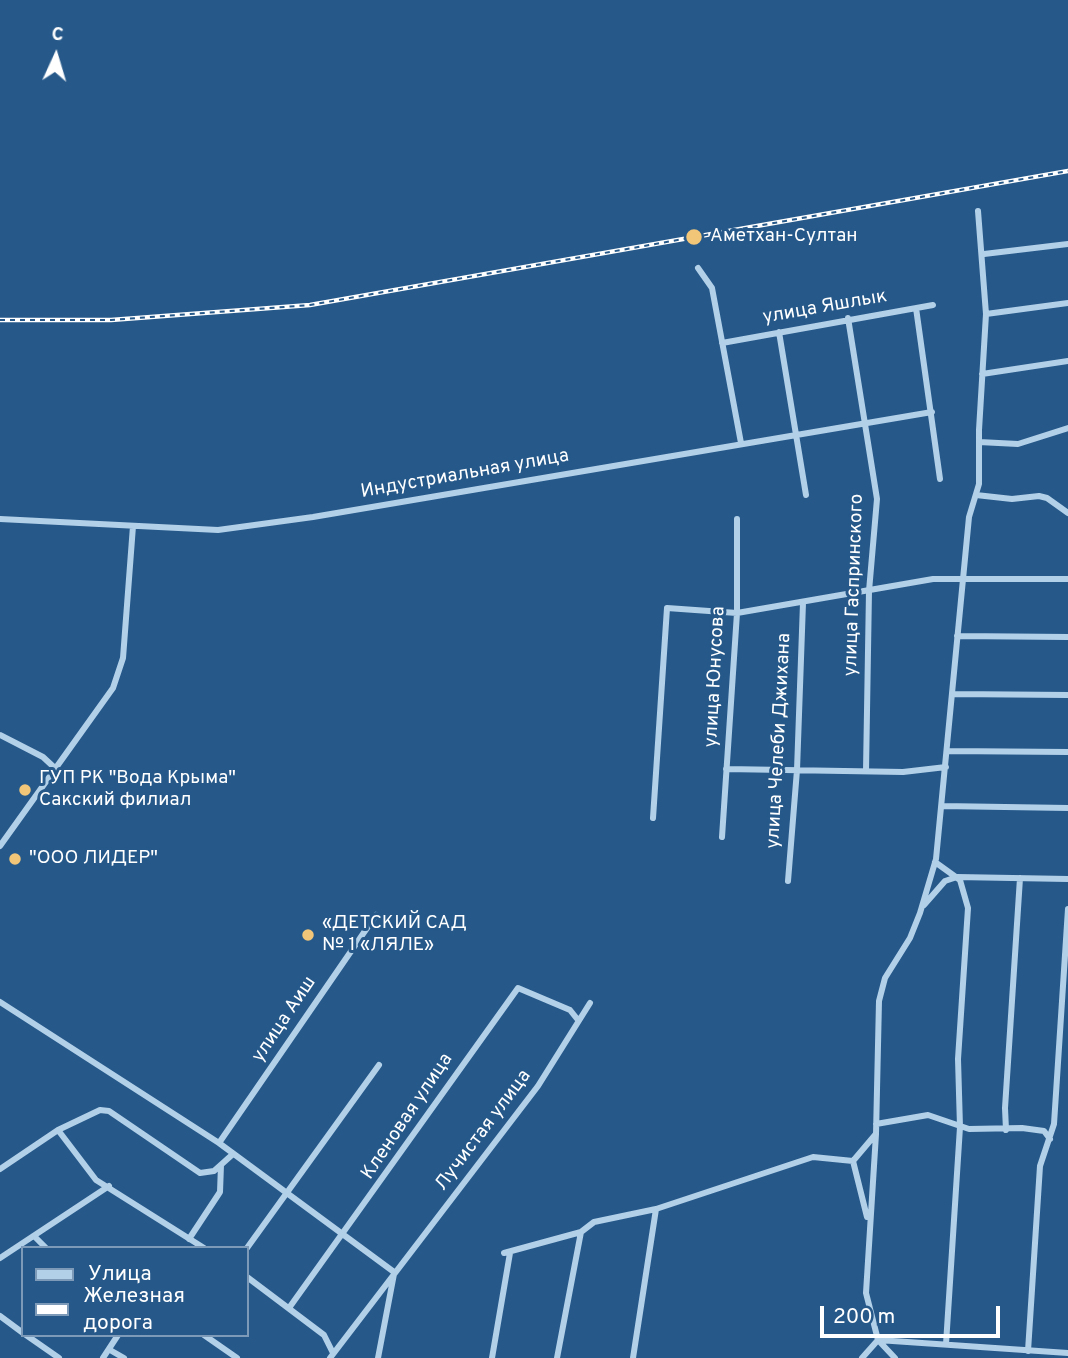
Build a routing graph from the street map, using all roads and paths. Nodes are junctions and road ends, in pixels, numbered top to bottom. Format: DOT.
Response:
graph roads {
  1 [pos="978,211"];
  2 [pos="1068,244"];
  3 [pos="984,254"];
  4 [pos="698,268"];
  5 [pos="1068,303"];
  6 [pos="933,305"];
  7 [pos="916,308"];
  8 [pos="986,314"];
  9 [pos="848,318"];
  10 [pos="779,332"];
  11 [pos="722,343"];
  12 [pos="1068,360"];
  13 [pos="982,374"];
  14 [pos="932,412"];
  15 [pos="865,423"];
  16 [pos="1068,428"];
  17 [pos="796,434"];
  18 [pos="979,442"];
  19 [pos="741,443"];
  20 [pos="940,479"];
  21 [pos="806,495"];
  22 [pos="976,495"];
  23 [pos="1068,513"];
  24 [pos="0,519"];
  25 [pos="737,519"];
  26 [pos="133,526"];
  27 [pos="963,578"];
  28 [pos="1068,579"];
  29 [pos="869,591"];
  30 [pos="803,603"];
  31 [pos="737,613"];
  32 [pos="957,636"];
  33 [pos="1068,637"];
  34 [pos="953,694"];
  35 [pos="1068,695"];
  36 [pos="0,735"];
  37 [pos="947,751"];
  38 [pos="1068,752"];
  39 [pos="946,767"];
  40 [pos="726,769"];
  41 [pos="57,770"];
  42 [pos="797,770"];
  43 [pos="866,771"];
  44 [pos="942,806"];
  45 [pos="1068,808"];
  46 [pos="653,818"];
  47 [pos="722,837"];
  48 [pos="0,845"];
  49 [pos="935,862"];
  50 [pos="957,877"];
  51 [pos="1020,878"];
  52 [pos="1068,878"];
  53 [pos="788,881"];
  54 [pos="921,908"];
  55 [pos="1068,909"];
  56 [pos="376,915"];
  57 [pos="0,1002"];
  58 [pos="590,1003"];
  59 [pos="578,1020"];
  60 [pos="379,1065"];
  61 [pos="876,1124"];
  62 [pos="960,1127"];
  63 [pos="58,1130"];
  64 [pos="1006,1130"];
  65 [pos="876,1134"];
  66 [pos="1050,1139"];
  67 [pos="219,1143"];
  68 [pos="233,1154"];
  69 [pos="853,1161"];
  70 [pos="221,1165"];
  71 [pos="0,1169"];
  72 [pos="109,1186"];
  73 [pos="287,1194"];
  74 [pos="656,1209"];
  75 [pos="868,1230"];
  76 [pos="581,1231"];
  77 [pos="342,1234"];
  78 [pos="34,1236"];
  79 [pos="192,1240"];
  80 [pos="44,1246"];
  81 [pos="189,1246"];
  82 [pos="201,1246"];
  83 [pos="248,1247"];
  84 [pos="0,1258"];
  85 [pos="394,1272"];
  86 [pos="248,1278"];
  87 [pos="289,1308"];
  88 [pos="0,1317"];
  89 [pos="21,1331"];
  90 [pos="29,1337"];
  91 [pos="117,1337"];
  92 [pos="207,1337"];
  93 [pos="878,1340"];
  94 [pos="946,1344"];
  95 [pos="110,1350"];
  96 [pos="1028,1351"];
  97 [pos="1068,1353"];
  98 [pos="332,1356"];
  99 [pos="59,1358"];
  100 [pos="103,1358"];
  101 [pos="124,1358"];
  102 [pos="237,1358"];
  103 [pos="378,1358"];
  104 [pos="492,1358"];
  105 [pos="557,1358"];
  106 [pos="634,1358"];
  107 [pos="862,1358"];
  108 [pos="895,1358"];
  1 -- 3 [label="street"];
  2 -- 3 [label="street"];
  3 -- 8 [label="street"];
  4 -- 11 [label="street"];
  5 -- 8 [label="street"];
  6 -- 7 [label="street, улица Яшлык"];
  7 -- 9 [label="street, улица Яшлык"];
  7 -- 14 [label="street"];
  8 -- 13 [label="street"];
  9 -- 10 [label="street, улица Яшлык"];
  9 -- 15 [label="street, улица Гаспринского"];
  10 -- 11 [label="street, улица Яшлык"];
  10 -- 17 [label="street"];
  11 -- 19 [label="street"];
  12 -- 13 [label="street"];
  13 -- 18 [label="street"];
  14 -- 15 [label="street, Индустриальная улица"];
  14 -- 20 [label="street"];
  15 -- 17 [label="street, Индустриальная улица"];
  15 -- 29 [label="street, улица Гаспринского"];
  16 -- 18 [label="street"];
  17 -- 19 [label="street, Индустриальная улица"];
  17 -- 21 [label="street"];
  18 -- 22 [label="street"];
  19 -- 26 [label="street, Индустриальная улица"];
  22 -- 23 [label="street"];
  22 -- 27 [label="street"];
  24 -- 26 [label="street, Индустриальная улица"];
  25 -- 31 [label="street, улица Юнусова"];
  26 -- 41 [label="street"];
  27 -- 28 [label="street"];
  27 -- 29 [label="street"];
  27 -- 32 [label="street"];
  29 -- 30 [label="street"];
  29 -- 43 [label="street, улица Гаспринского"];
  30 -- 31 [label="street"];
  30 -- 42 [label="street, улица Челеби Джихана"];
  31 -- 40 [label="street, улица Юнусова"];
  31 -- 46 [label="street"];
  32 -- 33 [label="street"];
  32 -- 34 [label="street"];
  34 -- 35 [label="street"];
  34 -- 37 [label="street"];
  36 -- 41 [label="street"];
  37 -- 38 [label="street"];
  37 -- 39 [label="street"];
  39 -- 43 [label="street"];
  39 -- 44 [label="street"];
  40 -- 42 [label="street"];
  40 -- 47 [label="street, улица Юнусова"];
  41 -- 48 [label="street"];
  42 -- 43 [label="street"];
  42 -- 53 [label="street, улица Челеби Джихана"];
  44 -- 45 [label="street"];
  44 -- 49 [label="street"];
  49 -- 50 [label="street"];
  49 -- 54 [label="street"];
  50 -- 51 [label="street"];
  50 -- 54 [label="street"];
  50 -- 62 [label="street"];
  51 -- 52 [label="street"];
  51 -- 64 [label="street"];
  54 -- 61 [label="street"];
  55 -- 66 [label="street"];
  56 -- 67 [label="street, улица Аиш"];
  57 -- 67 [label="street"];
  58 -- 59 [label="street, Лучистая улица"];
  59 -- 77 [label="street, Кленовая улица"];
  59 -- 85 [label="street, Лучистая улица"];
  60 -- 73 [label="street"];
  61 -- 62 [label="street"];
  61 -- 65 [label="street"];
  62 -- 64 [label="street"];
  62 -- 94 [label="street"];
  63 -- 70 [label="street"];
  63 -- 71 [label="street"];
  63 -- 72 [label="street"];
  64 -- 66 [label="street"];
  65 -- 69 [label="street"];
  65 -- 75 [label="street"];
  66 -- 96 [label="street"];
  67 -- 68 [label="street"];
  68 -- 70 [label="street"];
  68 -- 73 [label="street"];
  69 -- 74 [label="street"];
  69 -- 75 [label="street"];
  70 -- 79 [label="street"];
  72 -- 78 [label="street"];
  72 -- 79 [label="street"];
  73 -- 77 [label="street"];
  73 -- 83 [label="street"];
  74 -- 76 [label="street"];
  74 -- 106 [label="street"];
  75 -- 93 [label="street"];
  76 -- 104 [label="street"];
  76 -- 105 [label="street"];
  77 -- 85 [label="street"];
  77 -- 87 [label="street, Кленовая улица"];
  78 -- 80 [label="street"];
  78 -- 84 [label="street"];
  79 -- 81 [label="street"];
  79 -- 82 [label="street"];
  85 -- 98 [label="street, Лучистая улица"];
  85 -- 103 [label="street"];
  86 -- 87 [label="street"];
  87 -- 98 [label="street"];
  88 -- 89 [label="street"];
  90 -- 99 [label="street"];
  91 -- 95 [label="street"];
  92 -- 102 [label="street"];
  93 -- 94 [label="street"];
  93 -- 107 [label="street"];
  93 -- 108 [label="street"];
  94 -- 96 [label="street"];
  95 -- 100 [label="street"];
  95 -- 101 [label="street"];
  96 -- 97 [label="street"];
}
